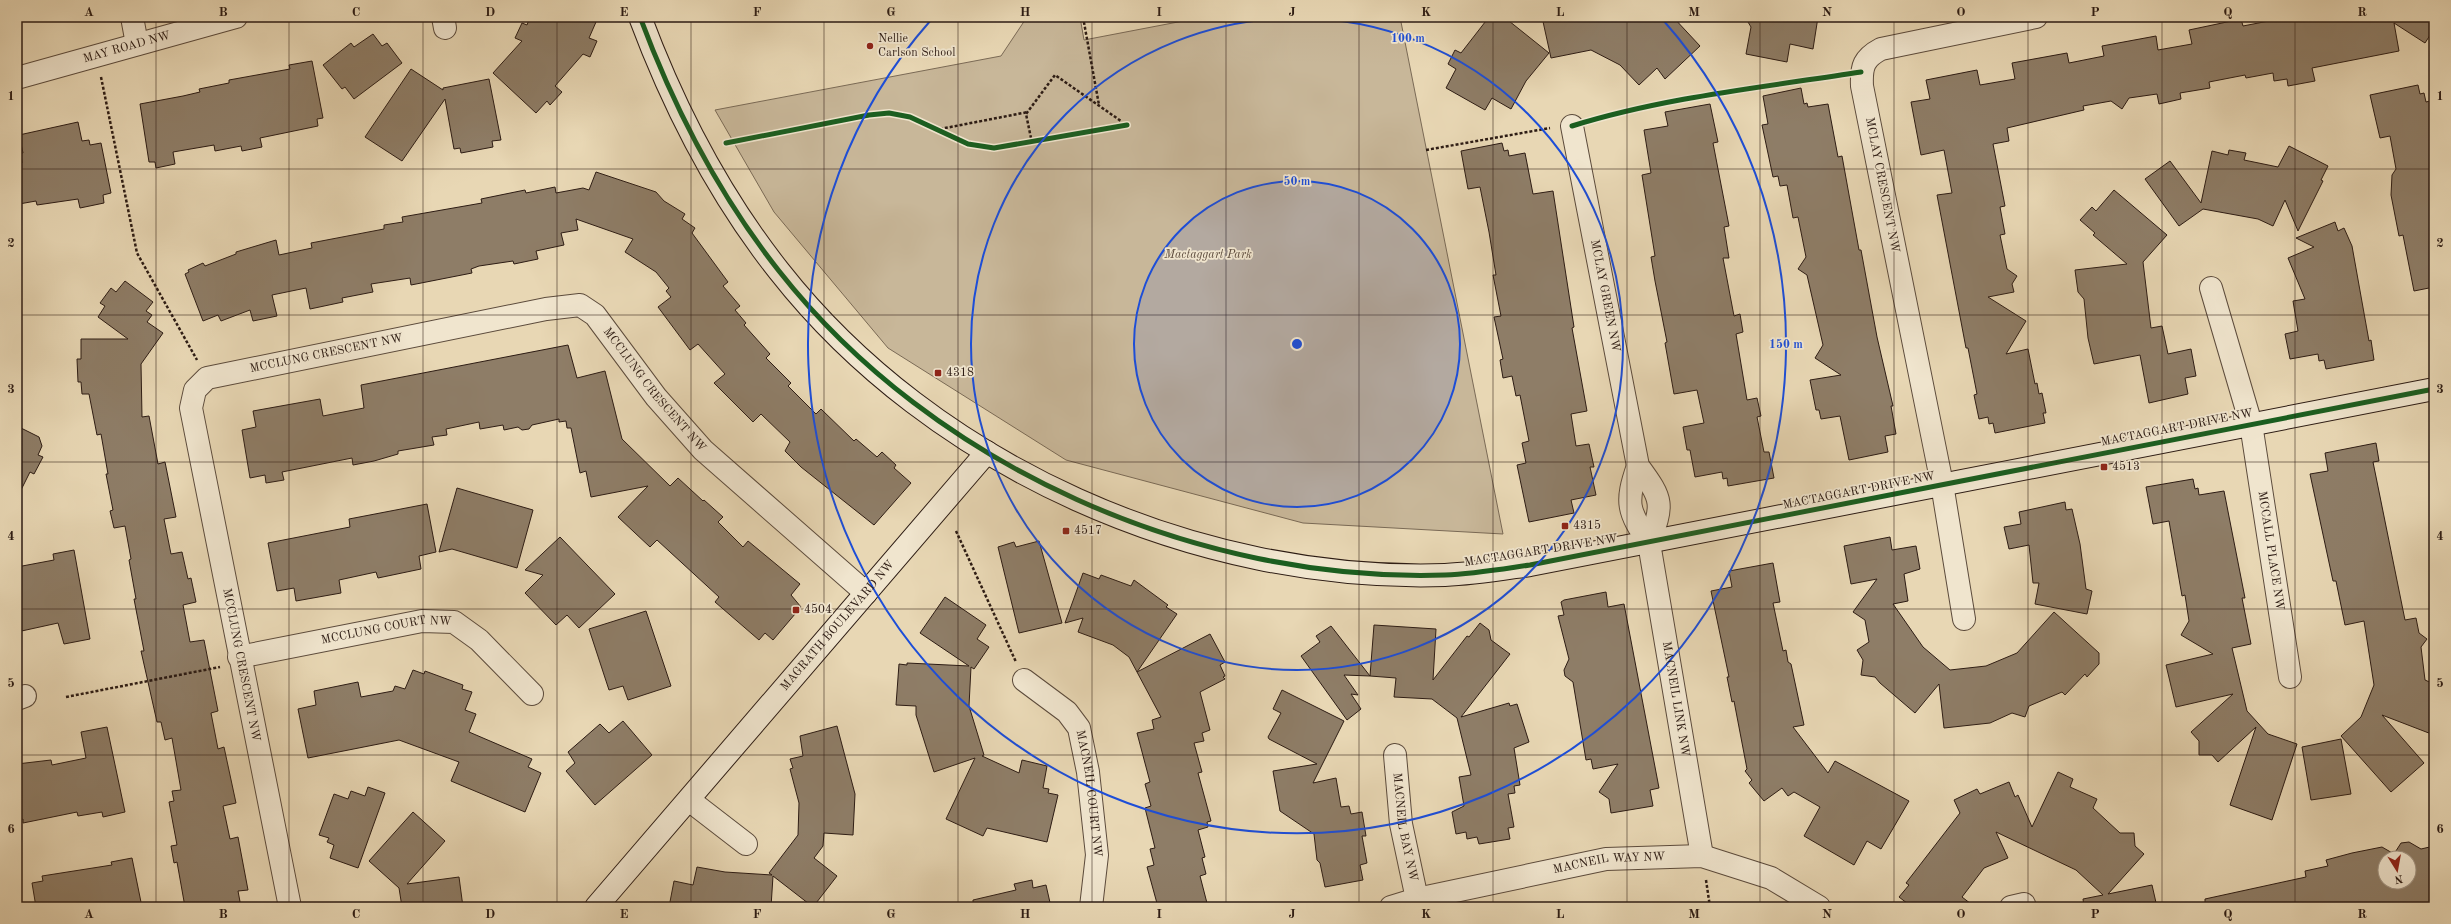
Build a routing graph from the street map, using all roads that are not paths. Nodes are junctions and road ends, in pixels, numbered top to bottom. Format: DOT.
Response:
graph roads {
  1 [pos="132,17"];
  2 [pos="236,17"];
  3 [pos="640,17"];
  4 [pos="2036,17"];
  5 [pos="137,44"];
  6 [pos="17,78"];
  7 [pos="1572,126"];
  8 [pos="2211,288"];
  9 [pos="2434,389"];
  10 [pos="2251,424"];
  11 [pos="987,452"];
  12 [pos="1942,484"];
  13 [pos="1649,543"];
  14 [pos="866,593"];
  15 [pos="1964,619"];
  16 [pos="239,660"];
  17 [pos="2290,677"];
  18 [pos="1024,680"];
  19 [pos="532,694"];
  20 [pos="1395,754"];
  21 [pos="689,800"];
  22 [pos="746,844"];
  23 [pos="1702,856"];
  24 [pos="1416,903"];
  25 [pos="290,907"];
  26 [pos="596,907"];
  27 [pos="1091,907"];
  28 [pos="1391,907"];
  29 [pos="1819,907"];
  30 [pos="2011,907"];
  31 [pos="2025,907"];
  1 -- 5 [label="street"];
  2 -- 5 [label="street, MAY ROAD NW"];
  3 -- 11 [label="street, MACTAGGART DRIVE NW"];
  4 -- 12 [label="street, MCLAY CRESCENT NW"];
  5 -- 6 [label="street, MAY ROAD NW"];
  7 -- 13 [label="street, MCLAY GREEN NW"];
  8 -- 10 [label="street, MCCALL PLACE NW"];
  9 -- 10 [label="street, MACTAGGART DRIVE NW"];
  10 -- 12 [label="street, MACTAGGART DRIVE NW"];
  10 -- 17 [label="street, MCCALL PLACE NW"];
  11 -- 13 [label="street, MACTAGGART DRIVE NW"];
  11 -- 14 [label="street, MAGRATH BOULEVARD NW"];
  12 -- 13 [label="street, MACTAGGART DRIVE NW"];
  12 -- 15 [label="street, MCLAY CRESCENT NW"];
  13 -- 23 [label="street, MACNEIL LINK NW"];
  14 -- 16 [label="street, MCCLUNG CRESCENT NW"];
  14 -- 21 [label="street, MAGRATH BOULEVARD NW"];
  16 -- 19 [label="street, MCCLUNG COURT NW"];
  16 -- 25 [label="street, MCCLUNG CRESCENT NW"];
  18 -- 27 [label="street, MACNEIL COURT NW"];
  20 -- 24 [label="street, MACNEIL BAY NW"];
  21 -- 22 [label="street"];
  21 -- 26 [label="street, MAGRATH BOULEVARD NW"];
  23 -- 24 [label="street, MACNEIL WAY NW"];
  23 -- 29 [label="street, MACNEIL WAY NW"];
  24 -- 28 [label="street, MACNEIL WAY NW"];
  30 -- 31 [label="street"];
}
